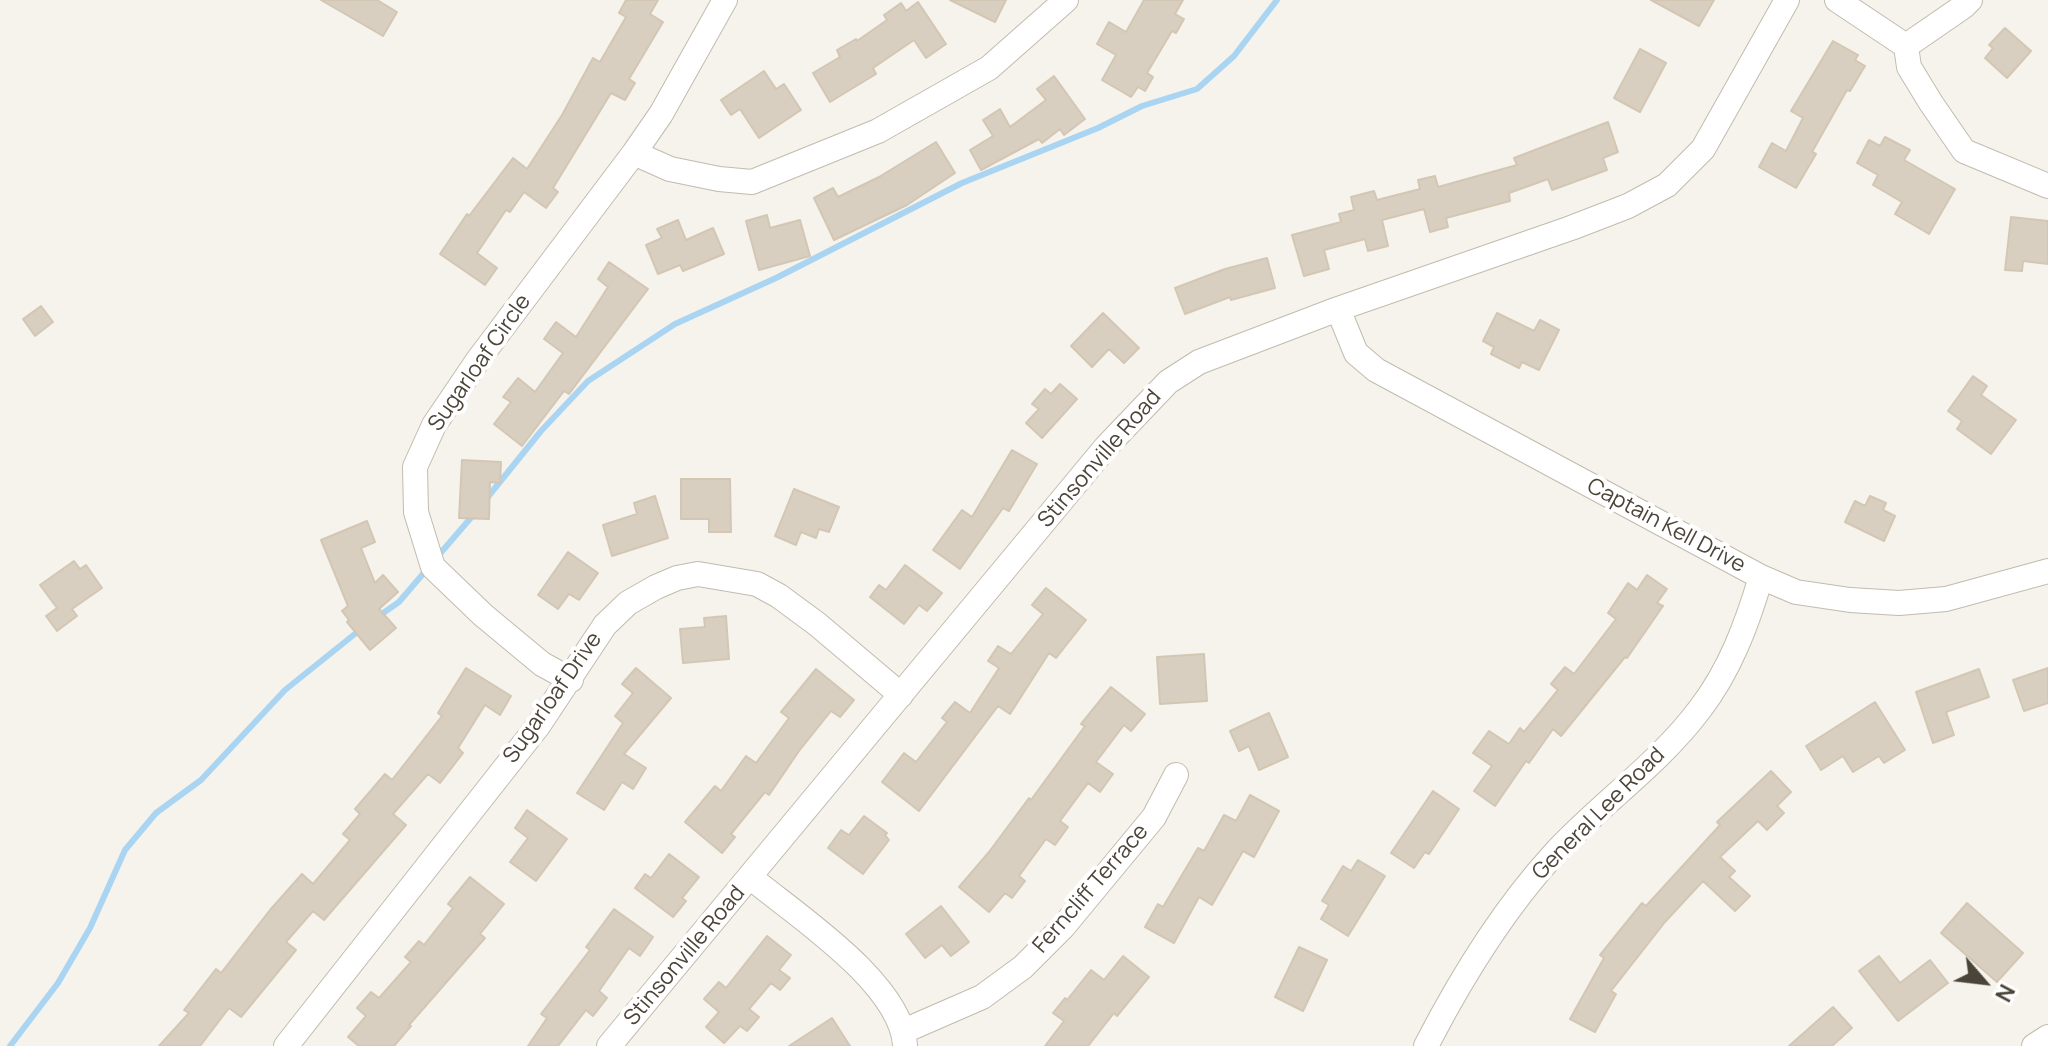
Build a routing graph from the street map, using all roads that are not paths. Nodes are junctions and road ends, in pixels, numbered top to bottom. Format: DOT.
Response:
graph roads {
  1 [pos="725,0"];
  2 [pos="1066,0"];
  3 [pos="1787,0"];
  4 [pos="1837,0"];
  5 [pos="1970,0"];
  6 [pos="1906,46"];
  7 [pos="634,153"];
  8 [pos="2048,186"];
  9 [pos="1338,309"];
  10 [pos="2048,571"];
  11 [pos="1761,577"];
  12 [pos="571,680"];
  13 [pos="901,695"];
  14 [pos="1176,775"];
  15 [pos="750,877"];
  16 [pos="2048,1037"];
  17 [pos="904,1038"];
  18 [pos="286,1046"];
  19 [pos="609,1046"];
  20 [pos="1426,1046"];
  21 [pos="2034,1046"];
  1 -- 7 [label="street, Sugarloaf Circle"];
  2 -- 7 [label="street"];
  3 -- 9 [label="street, Stinsonville Road"];
  4 -- 6 [label="street"];
  5 -- 6 [label="street"];
  6 -- 8 [label="street"];
  7 -- 12 [label="street, Sugarloaf Circle"];
  9 -- 11 [label="street, Captain Kell Drive"];
  9 -- 13 [label="street, Stinsonville Road"];
  10 -- 11 [label="street, Captain Kell Drive"];
  11 -- 20 [label="street, General Lee Road"];
  12 -- 13 [label="street, Sugarloaf Drive"];
  12 -- 18 [label="street, Sugarloaf Drive"];
  13 -- 15 [label="street, Stinsonville Road"];
  14 -- 17 [label="street, Ferncliff Terrace"];
  15 -- 17 [label="street"];
  15 -- 19 [label="street, Stinsonville Road"];
  16 -- 21 [label="street"];
}
